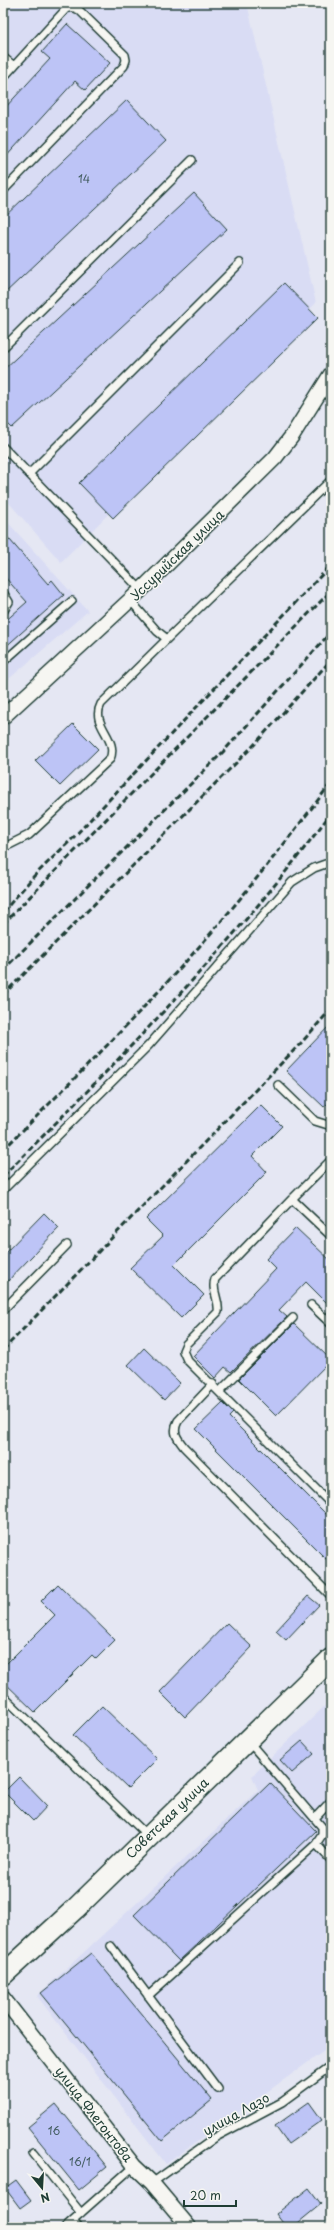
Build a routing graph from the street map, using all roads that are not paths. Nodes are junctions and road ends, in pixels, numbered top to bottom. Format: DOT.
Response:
graph roads {
  1 [pos="3,57"];
  2 [pos="14,66"];
  3 [pos="3,78"];
  4 [pos="192,160"];
  5 [pos="3,191"];
  6 [pos="240,263"];
  7 [pos="3,348"];
  8 [pos="331,374"];
  9 [pos="3,448"];
  10 [pos="29,474"];
  11 [pos="331,480"];
  12 [pos="3,592"];
  13 [pos="136,595"];
  14 [pos="72,602"];
  15 [pos="3,612"];
  16 [pos="167,639"];
  17 [pos="3,662"];
  18 [pos="3,717"];
  19 [pos="3,848"];
  20 [pos="331,862"];
  21 [pos="278,1085"];
  22 [pos="331,1123"];
  23 [pos="331,1160"];
  24 [pos="3,1190"];
  25 [pos="292,1199"];
  26 [pos="331,1236"];
  27 [pos="67,1245"];
  28 [pos="311,1305"];
  29 [pos="3,1310"];
  30 [pos="293,1318"];
  31 [pos="331,1324"];
  32 [pos="212,1384"];
  33 [pos="219,1392"];
  34 [pos="331,1504"];
  35 [pos="331,1596"];
  36 [pos="331,1659"];
  37 [pos="3,1696"];
  38 [pos="247,1740"];
  39 [pos="331,1802"];
  40 [pos="315,1818"];
  41 [pos="149,1836"];
  42 [pos="316,1844"];
  43 [pos="331,1860"];
  44 [pos="111,1946"];
  45 [pos="3,1975"];
  46 [pos="148,1996"];
  47 [pos="3,1998"];
  48 [pos="331,2066"];
  49 [pos="218,2089"];
  50 [pos="33,2153"];
  51 [pos="134,2166"];
  52 [pos="152,2183"];
  53 [pos="81,2213"];
  54 [pos="73,2220"];
  55 [pos="3,2221"];
  56 [pos="8,2227"];
  57 [pos="66,2227"];
  58 [pos="79,2227"];
  59 [pos="189,2227"];
  1 -- 2 [label="lane"];
  2 -- 3 [label="lane"];
  2 -- 5 [label="lane"];
  4 -- 7 [label="lane"];
  6 -- 10 [label="lane"];
  8 -- 13 [label="street, Уссурийская улица"];
  9 -- 10 [label="lane"];
  10 -- 13 [label="lane"];
  11 -- 16 [label="lane"];
  12 -- 15 [label="lane"];
  13 -- 16 [label="lane"];
  13 -- 18 [label="street, Уссурийская улица"];
  14 -- 17 [label="lane"];
  16 -- 19 [label="lane"];
  20 -- 24 [label="lane"];
  21 -- 22 [label="lane"];
  23 -- 25 [label="lane"];
  25 -- 26 [label="lane"];
  25 -- 32 [label="lane"];
  27 -- 29 [label="lane"];
  28 -- 31 [label="lane"];
  30 -- 33 [label="lane"];
  32 -- 33 [label="lane"];
  32 -- 35 [label="lane"];
  33 -- 34 [label="lane"];
  36 -- 38 [label="main road, Советская улица"];
  37 -- 41 [label="lane"];
  38 -- 40 [label="lane"];
  38 -- 41 [label="main road, Советская улица"];
  39 -- 40 [label="lane"];
  40 -- 42 [label="lane"];
  41 -- 45 [label="main road, Советская улица"];
  42 -- 43 [label="lane"];
  42 -- 46 [label="lane"];
  44 -- 46 [label="lane"];
  46 -- 49 [label="lane"];
  47 -- 51 [label="street, улица Флегонтова"];
  48 -- 52 [label="lane, улица Лазо"];
  50 -- 53 [label="lane"];
  51 -- 52 [label="street, улица Флегонтова"];
  51 -- 53 [label="lane"];
  52 -- 59 [label="street, улица Флегонтова"];
  53 -- 54 [label="lane"];
  54 -- 57 [label="lane"];
  54 -- 58 [label="lane"];
  55 -- 56 [label="lane"];
}
